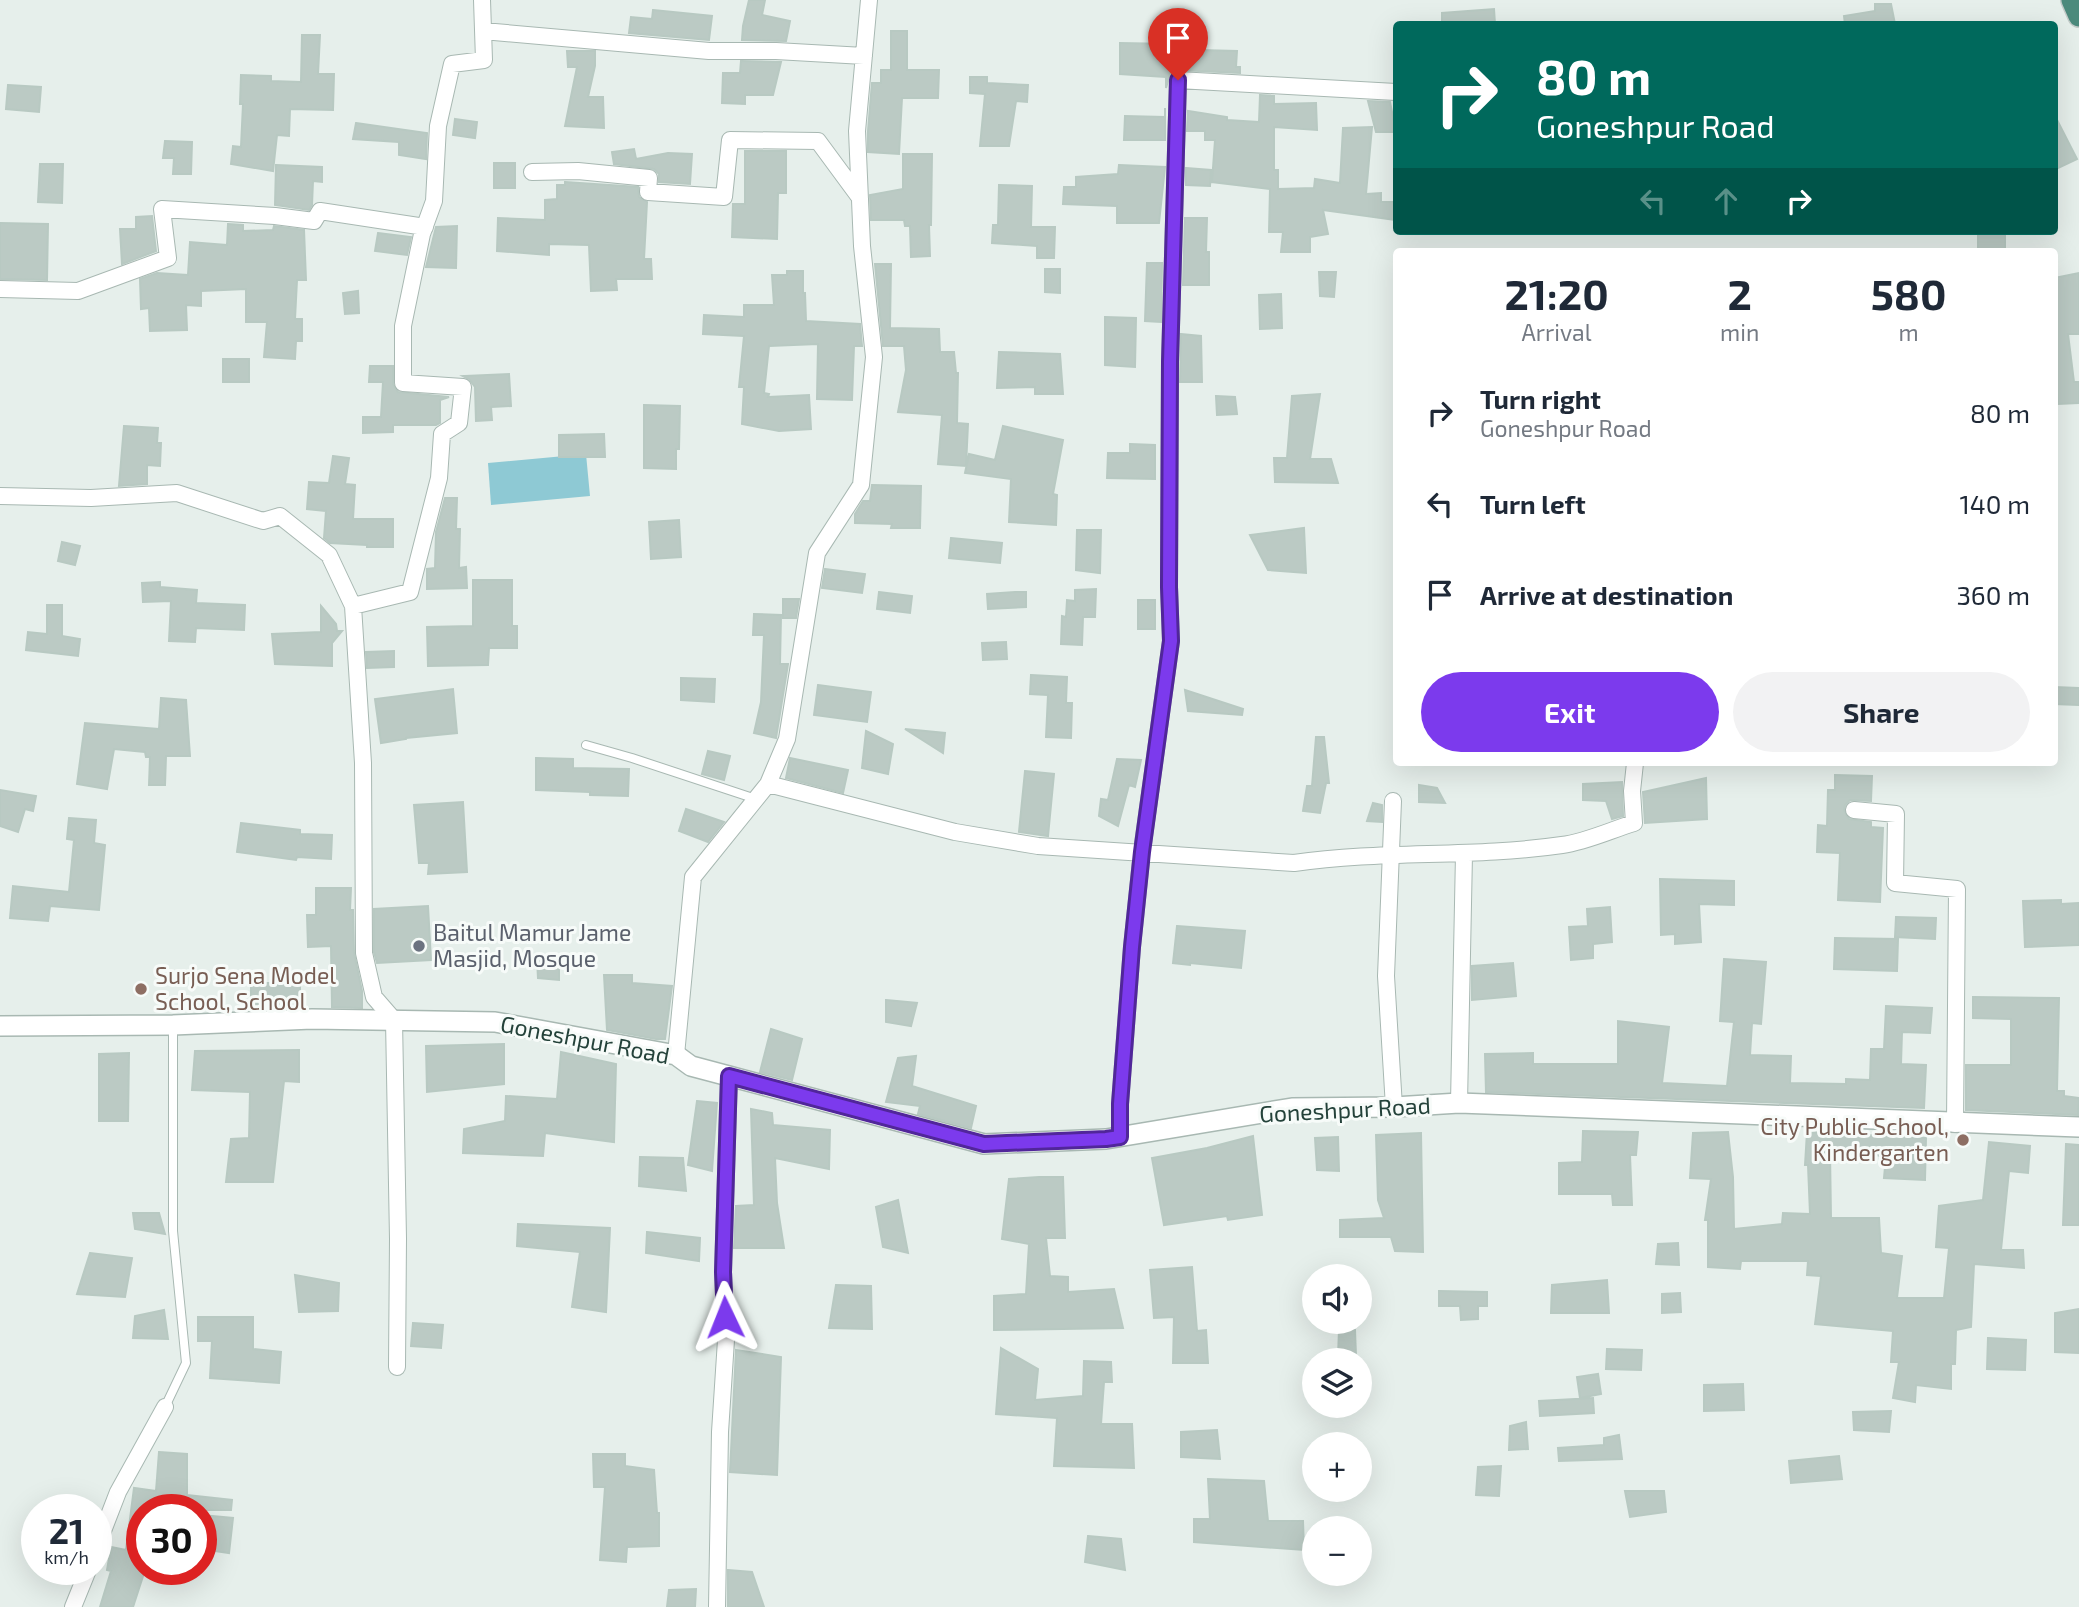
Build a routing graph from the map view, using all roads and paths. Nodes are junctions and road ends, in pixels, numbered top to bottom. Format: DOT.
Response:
graph roads {
  1 [pos="482,0"];
  2 [pos="869,0"];
  3 [pos="2073,0"];
  4 [pos="2079,16"];
  5 [pos="483,31"];
  6 [pos="864,56"];
  7 [pos="1393,92"];
  8 [pos="532,172"];
  9 [pos="860,198"];
  10 [pos="425,227"];
  11 [pos="0,289"];
  12 [pos="0,496"];
  13 [pos="353,606"];
  14 [pos="586,745"];
  15 [pos="1636,766"];
  16 [pos="768,784"];
  17 [pos="756,799"];
  18 [pos="1393,801"];
  19 [pos="1854,810"];
  20 [pos="1142,852"];
  21 [pos="1464,854"];
  22 [pos="1391,855"];
  23 [pos="394,1020"];
  24 [pos="173,1025"];
  25 [pos="0,1026"];
  26 [pos="676,1055"];
  27 [pos="729,1076"];
  28 [pos="1459,1103"];
  29 [pos="1394,1107"];
  30 [pos="1955,1124"];
  31 [pos="2079,1127"];
  32 [pos="1120,1137"];
  33 [pos="397,1367"];
  34 [pos="166,1407"];
  35 [pos="112,1508"];
  36 [pos="82,1585"];
  37 [pos="73,1607"];
  38 [pos="718,1607"];
  1 -- 5 [label="street"];
  2 -- 6 [label="street"];
  3 -- 4 [label="highway"];
  5 -- 6 [label="street"];
  5 -- 10 [label="street"];
  6 -- 9 [label="street"];
  7 -- 20 [label="street"];
  8 -- 9 [label="street"];
  9 -- 16 [label="street"];
  10 -- 11 [label="street"];
  10 -- 13 [label="street"];
  12 -- 13 [label="street"];
  13 -- 23 [label="street"];
  14 -- 17 [label="lane"];
  15 -- 21 [label="street"];
  16 -- 17 [label="street"];
  16 -- 20 [label="street"];
  17 -- 26 [label="street"];
  18 -- 22 [label="street"];
  19 -- 30 [label="street"];
  20 -- 22 [label="street"];
  20 -- 32 [label="street"];
  21 -- 22 [label="street"];
  21 -- 28 [label="street"];
  22 -- 29 [label="street"];
  23 -- 24 [label="street, Goneshpur Road"];
  23 -- 26 [label="street, Goneshpur Road"];
  23 -- 33 [label="street"];
  24 -- 25 [label="street, Goneshpur Road"];
  24 -- 34 [label="lane"];
  26 -- 27 [label="street, Goneshpur Road"];
  27 -- 32 [label="street, Goneshpur Road"];
  27 -- 38 [label="street"];
  28 -- 29 [label="street, Goneshpur Road"];
  28 -- 30 [label="street, Goneshpur Road"];
  29 -- 32 [label="street, Goneshpur Road"];
  30 -- 31 [label="street, Goneshpur Road"];
  34 -- 35 [label="street"];
  36 -- 37 [label="street"];
}
